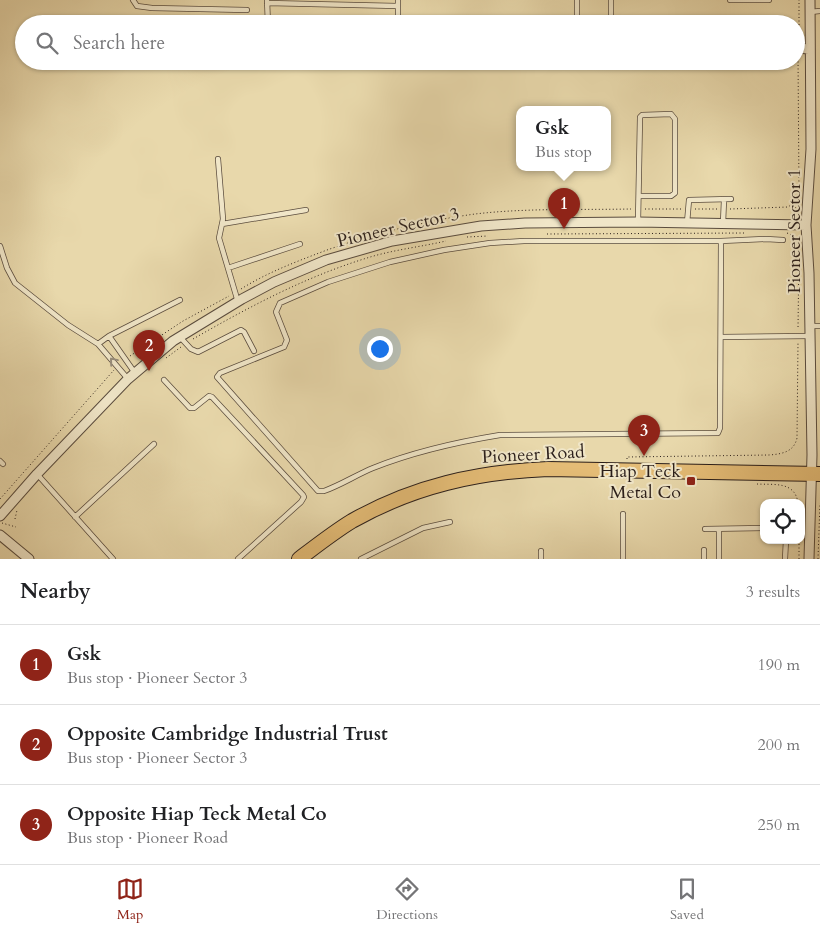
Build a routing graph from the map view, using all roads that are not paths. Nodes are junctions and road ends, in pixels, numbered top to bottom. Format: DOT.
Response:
graph roads {
  1 [pos="133,0"];
  2 [pos="398,0"];
  3 [pos="577,0"];
  4 [pos="611,0"];
  5 [pos="730,0"];
  6 [pos="753,0"];
  7 [pos="769,0"];
  8 [pos="810,0"];
  9 [pos="267,1"];
  10 [pos="398,6"];
  11 [pos="247,10"];
  12 [pos="820,11"];
  13 [pos="810,12"];
  14 [pos="268,15"];
  15 [pos="398,15"];
  16 [pos="577,15"];
  17 [pos="611,15"];
  18 [pos="805,49"];
  19 [pos="809,49"];
  20 [pos="815,130"];
  21 [pos="816,148"];
  22 [pos="218,159"];
  23 [pos="639,196"];
  24 [pos="724,200"];
  25 [pos="731,200"];
  26 [pos="306,210"];
  27 [pos="638,222"];
  28 [pos="687,222"];
  29 [pos="222,224"];
  30 [pos="723,224"];
  31 [pos="806,225"];
  32 [pos="783,240"];
  33 [pos="721,241"];
  34 [pos="300,244"];
  35 [pos="0,246"];
  36 [pos="228,268"];
  37 [pos="180,300"];
  38 [pos="238,302"];
  39 [pos="810,326"];
  40 [pos="820,326"];
  41 [pos="109,336"];
  42 [pos="810,336"];
  43 [pos="721,337"];
  44 [pos="183,340"];
  45 [pos="98,344"];
  46 [pos="254,351"];
  47 [pos="132,376"];
  48 [pos="164,380"];
  49 [pos="154,444"];
  50 [pos="814,470"];
  51 [pos="37,474"];
  52 [pos="623,514"];
  53 [pos="0,516"];
  54 [pos="75,517"];
  55 [pos="450,522"];
  56 [pos="760,528"];
  57 [pos="705,529"];
  58 [pos="719,529"];
  59 [pos="1,538"];
  60 [pos="786,544"];
  61 [pos="704,550"];
  62 [pos="542,551"];
  63 [pos="29,559"];
  64 [pos="113,559"];
  65 [pos="238,559"];
  66 [pos="299,559"];
  67 [pos="361,559"];
  68 [pos="542,559"];
  69 [pos="623,559"];
  70 [pos="704,559"];
  71 [pos="719,559"];
  72 [pos="786,559"];
  73 [pos="809,559"];
  1 -- 11 [label="lane"];
  2 -- 10 [label="lane"];
  3 -- 16 [label="lane"];
  4 -- 17 [label="lane"];
  5 -- 6 [label="lane"];
  6 -- 7 [label="lane"];
  8 -- 13 [label="street, Pioneer Sector 1"];
  9 -- 10 [label="lane"];
  9 -- 14 [label="lane"];
  10 -- 15 [label="lane"];
  12 -- 13 [label="lane"];
  13 -- 19 [label="street, Pioneer Sector 1"];
  18 -- 19 [label="street"];
  19 -- 20 [label="street, Pioneer Sector 1"];
  20 -- 21 [label="street, Pioneer Sector 1"];
  21 -- 31 [label="street, Pioneer Sector 1"];
  22 -- 29 [label="lane"];
  23 -- 23 [label="lane"];
  23 -- 27 [label="lane"];
  24 -- 25 [label="lane"];
  24 -- 28 [label="lane"];
  24 -- 30 [label="lane"];
  26 -- 29 [label="lane"];
  27 -- 28 [label="street, Pioneer Sector 3"];
  27 -- 38 [label="street, Pioneer Sector 3"];
  28 -- 30 [label="street, Pioneer Sector 3"];
  29 -- 36 [label="lane"];
  30 -- 31 [label="street, Pioneer Sector 3"];
  31 -- 39 [label="street, Pioneer Sector 1"];
  32 -- 33 [label="lane"];
  33 -- 43 [label="lane"];
  33 -- 43 [label="lane"];
  34 -- 36 [label="lane"];
  35 -- 45 [label="lane"];
  36 -- 38 [label="lane"];
  37 -- 41 [label="lane"];
  38 -- 44 [label="street, Pioneer Sector 3"];
  39 -- 40 [label="lane"];
  39 -- 42 [label="street, Pioneer Sector 1"];
  41 -- 45 [label="lane"];
  41 -- 47 [label="lane"];
  42 -- 43 [label="lane"];
  42 -- 50 [label="street, Pioneer Sector 1"];
  44 -- 46 [label="lane"];
  44 -- 47 [label="street, Pioneer Sector 3"];
  47 -- 45 [label="lane, one-way"];
  47 -- 51 [label="street, Pioneer Sector 3"];
  48 -- 65 [label="lane"];
  49 -- 54 [label="lane"];
  50 -- 66 [label="main road, Pioneer Road"];
  50 -- 73 [label="street, Pioneer Sector 1"];
  51 -- 53 [label="street, Pioneer Sector 3"];
  51 -- 54 [label="lane"];
  52 -- 69 [label="lane"];
  54 -- 64 [label="lane"];
  55 -- 67 [label="lane"];
  56 -- 58 [label="lane"];
  57 -- 58 [label="lane"];
  58 -- 71 [label="lane"];
  59 -- 63 [label="street"];
  60 -- 72 [label="lane"];
  61 -- 70 [label="lane"];
  62 -- 68 [label="lane"];
}
